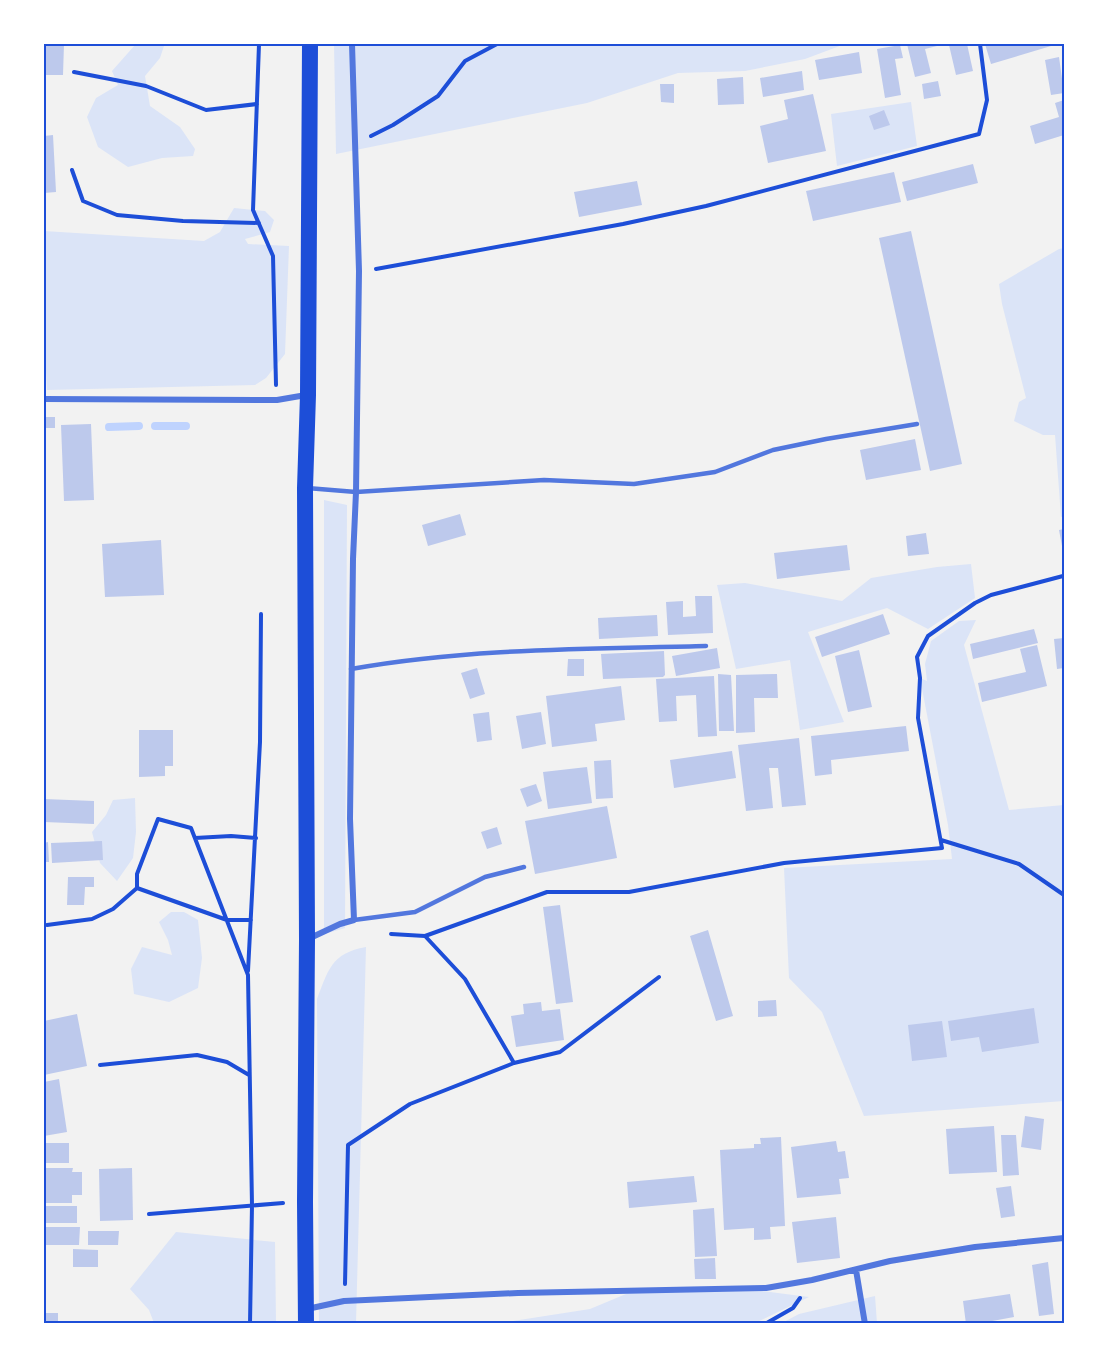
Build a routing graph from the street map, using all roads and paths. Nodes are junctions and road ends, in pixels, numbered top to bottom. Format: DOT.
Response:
graph roads {
  1 [pos="260,44"];
  2 [pos="310,44"];
  3 [pos="352,44"];
  4 [pos="497,44"];
  5 [pos="980,44"];
  6 [pos="74,72"];
  7 [pos="257,104"];
  8 [pos="355,144"];
  9 [pos="72,170"];
  10 [pos="259,223"];
  11 [pos="359,271"];
  12 [pos="308,395"];
  13 [pos="44,399"];
  14 [pos="277,400"];
  15 [pos="917,424"];
  16 [pos="305,488"];
  17 [pos="356,492"];
  18 [pos="1063,576"];
  19 [pos="261,614"];
  20 [pos="705,646"];
  21 [pos="351,669"];
  22 [pos="195,838"];
  23 [pos="256,838"];
  24 [pos="941,840"];
  25 [pos="524,867"];
  26 [pos="137,888"];
  27 [pos="1065,896"];
  28 [pos="227,920"];
  29 [pos="251,920"];
  30 [pos="354,920"];
  31 [pos="47,925"];
  32 [pos="389,933"];
  33 [pos="425,936"];
  34 [pos="307,939"];
  35 [pos="248,975"];
  36 [pos="659,977"];
  37 [pos="514,1063"];
  38 [pos="100,1065"];
  39 [pos="249,1075"];
  40 [pos="305,1202"];
  41 [pos="252,1205"];
  42 [pos="149,1214"];
  43 [pos="1065,1238"];
  44 [pos="856,1270"];
  45 [pos="812,1280"];
  46 [pos="344,1301"];
  47 [pos="306,1316"];
  48 [pos="250,1323"];
  49 [pos="765,1323"];
  50 [pos="865,1323"];
  1 -- 7 [label="path"];
  2 -- 12 [label="highway"];
  3 -- 8 [label="street"];
  4 -- 8 [label="path"];
  5 -- 11 [label="path"];
  6 -- 7 [label="path"];
  7 -- 10 [label="path"];
  8 -- 11 [label="street"];
  9 -- 10 [label="path"];
  10 -- 14 [label="path"];
  11 -- 17 [label="street"];
  12 -- 14 [label="street"];
  12 -- 16 [label="highway"];
  13 -- 14 [label="street"];
  15 -- 17 [label="lane"];
  16 -- 17 [label="lane"];
  16 -- 34 [label="highway"];
  17 -- 21 [label="street"];
  18 -- 24 [label="path"];
  19 -- 23 [label="path"];
  20 -- 21 [label="lane"];
  21 -- 30 [label="street"];
  22 -- 23 [label="path"];
  22 -- 26 [label="path"];
  22 -- 28 [label="path"];
  23 -- 29 [label="path"];
  24 -- 27 [label="path"];
  24 -- 33 [label="path"];
  25 -- 30 [label="lane"];
  26 -- 28 [label="path"];
  26 -- 31 [label="path"];
  28 -- 29 [label="path"];
  28 -- 35 [label="path"];
  29 -- 35 [label="path"];
  30 -- 34 [label="street"];
  32 -- 33 [label="path"];
  33 -- 37 [label="path"];
  34 -- 40 [label="highway"];
  35 -- 39 [label="path"];
  36 -- 37 [label="path"];
  37 -- 46 [label="path"];
  38 -- 39 [label="path"];
  39 -- 41 [label="path"];
  40 -- 41 [label="path"];
  40 -- 47 [label="highway"];
  41 -- 42 [label="path"];
  41 -- 48 [label="path"];
  43 -- 44 [label="street"];
  44 -- 45 [label="street"];
  44 -- 50 [label="street"];
  45 -- 46 [label="street"];
  45 -- 49 [label="path"];
  46 -- 47 [label="street"];
}
